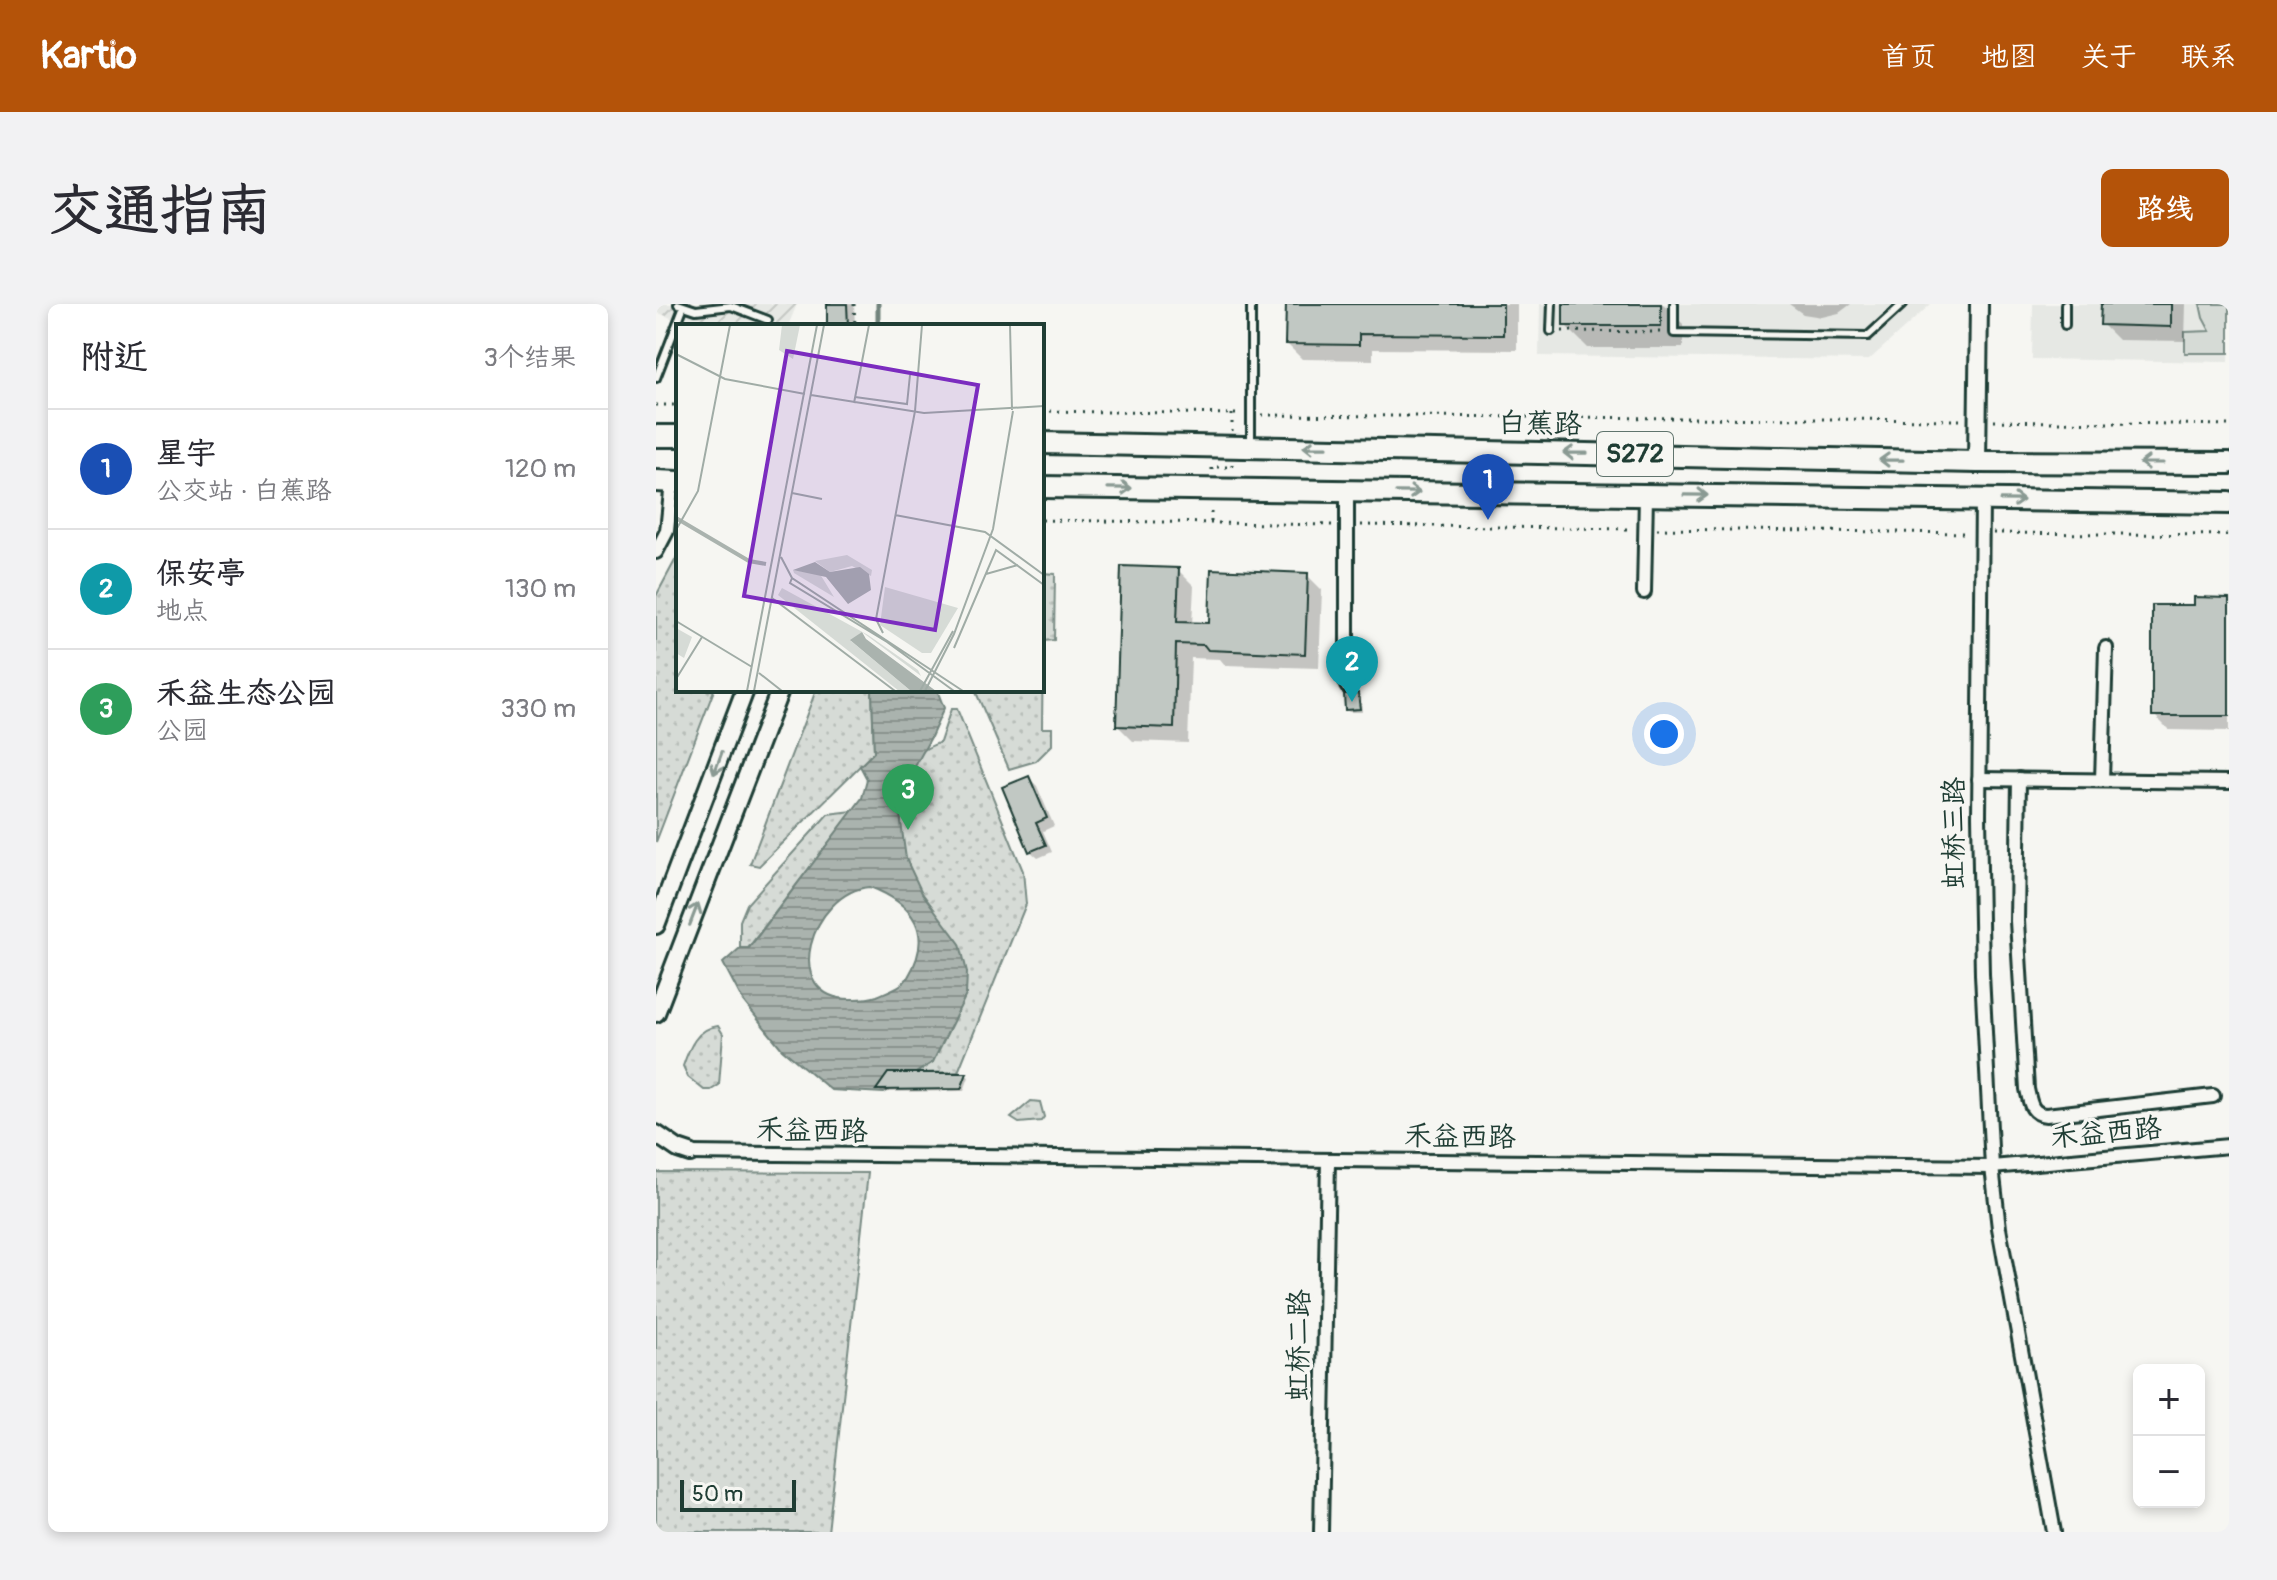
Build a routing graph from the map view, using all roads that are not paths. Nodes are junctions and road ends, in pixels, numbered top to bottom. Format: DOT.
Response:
graph roads {
  1 [pos="1251,304"];
  2 [pos="1552,304"];
  3 [pos="1674,304"];
  4 [pos="1903,304"];
  5 [pos="1979,304"];
  6 [pos="2065,304"];
  7 [pos="731,305"];
  8 [pos="681,306"];
  9 [pos="768,320"];
  10 [pos="2065,325"];
  11 [pos="1551,331"];
  12 [pos="656,378"];
  13 [pos="1044,443"];
  14 [pos="1242,446"];
  15 [pos="1977,462"];
  16 [pos="2229,463"];
  17 [pos="669,482"];
  18 [pos="1044,487"];
  19 [pos="1347,491"];
  20 [pos="1646,495"];
  21 [pos="1982,499"];
  22 [pos="2229,503"];
  23 [pos="656,552"];
  24 [pos="1644,592"];
  25 [pos="2106,648"];
  26 [pos="1347,686"];
  27 [pos="744,692"];
  28 [pos="779,692"];
  29 [pos="1979,779"];
  30 [pos="2019,779"];
  31 [pos="2102,780"];
  32 [pos="2229,782"];
  33 [pos="656,925"];
  34 [pos="656,1013"];
  35 [pos="2213,1096"];
  36 [pos="656,1134"];
  37 [pos="2229,1146"];
  38 [pos="656,1153"];
  39 [pos="690,1153"];
  40 [pos="1328,1160"];
  41 [pos="1992,1167"];
  42 [pos="1321,1532"];
  43 [pos="2047,1532"];
  44 [pos="2054,1532"];
  1 -- 14 [label="lane"];
  2 -- 11 [label="lane"];
  3 -- 4 [label="lane"];
  5 -- 15 [label="street"];
  6 -- 10 [label="lane"];
  7 -- 8 [label="lane"];
  7 -- 9 [label="lane"];
  8 -- 12 [label="lane"];
  13 -- 14 [label="main road, 白蕉路 / S272"];
  15 -- 14 [label="main road, 白蕉路 / S272, one-way"];
  16 -- 15 [label="main road, 白蕉路 / S272, one-way"];
  17 -- 23 [label="street"];
  18 -- 19 [label="main road, S272, one-way"];
  19 -- 20 [label="main road, S272, one-way"];
  19 -- 26 [label="street"];
  20 -- 21 [label="main road, S272, one-way"];
  20 -- 24 [label="street"];
  21 -- 22 [label="main road, S272, one-way"];
  21 -- 29 [label="street, 虹桥三路"];
  25 -- 31 [label="street"];
  27 -- 33 [label="street, one-way"];
  34 -- 28 [label="street, one-way"];
  29 -- 30 [label="street"];
  29 -- 41 [label="street, 虹桥三路"];
  30 -- 31 [label="street"];
  30 -- 35 [label="street"];
  31 -- 32 [label="street"];
  36 -- 39 [label="street"];
  37 -- 41 [label="street, 禾益西路"];
  38 -- 39 [label="street"];
  39 -- 40 [label="street, 禾益西路"];
  40 -- 41 [label="street, 禾益西路"];
  40 -- 42 [label="street, 虹桥二路"];
  41 -- 43 [label="street, 虹桥三路"];
  41 -- 44 [label="street, 虹桥三路"];
}
